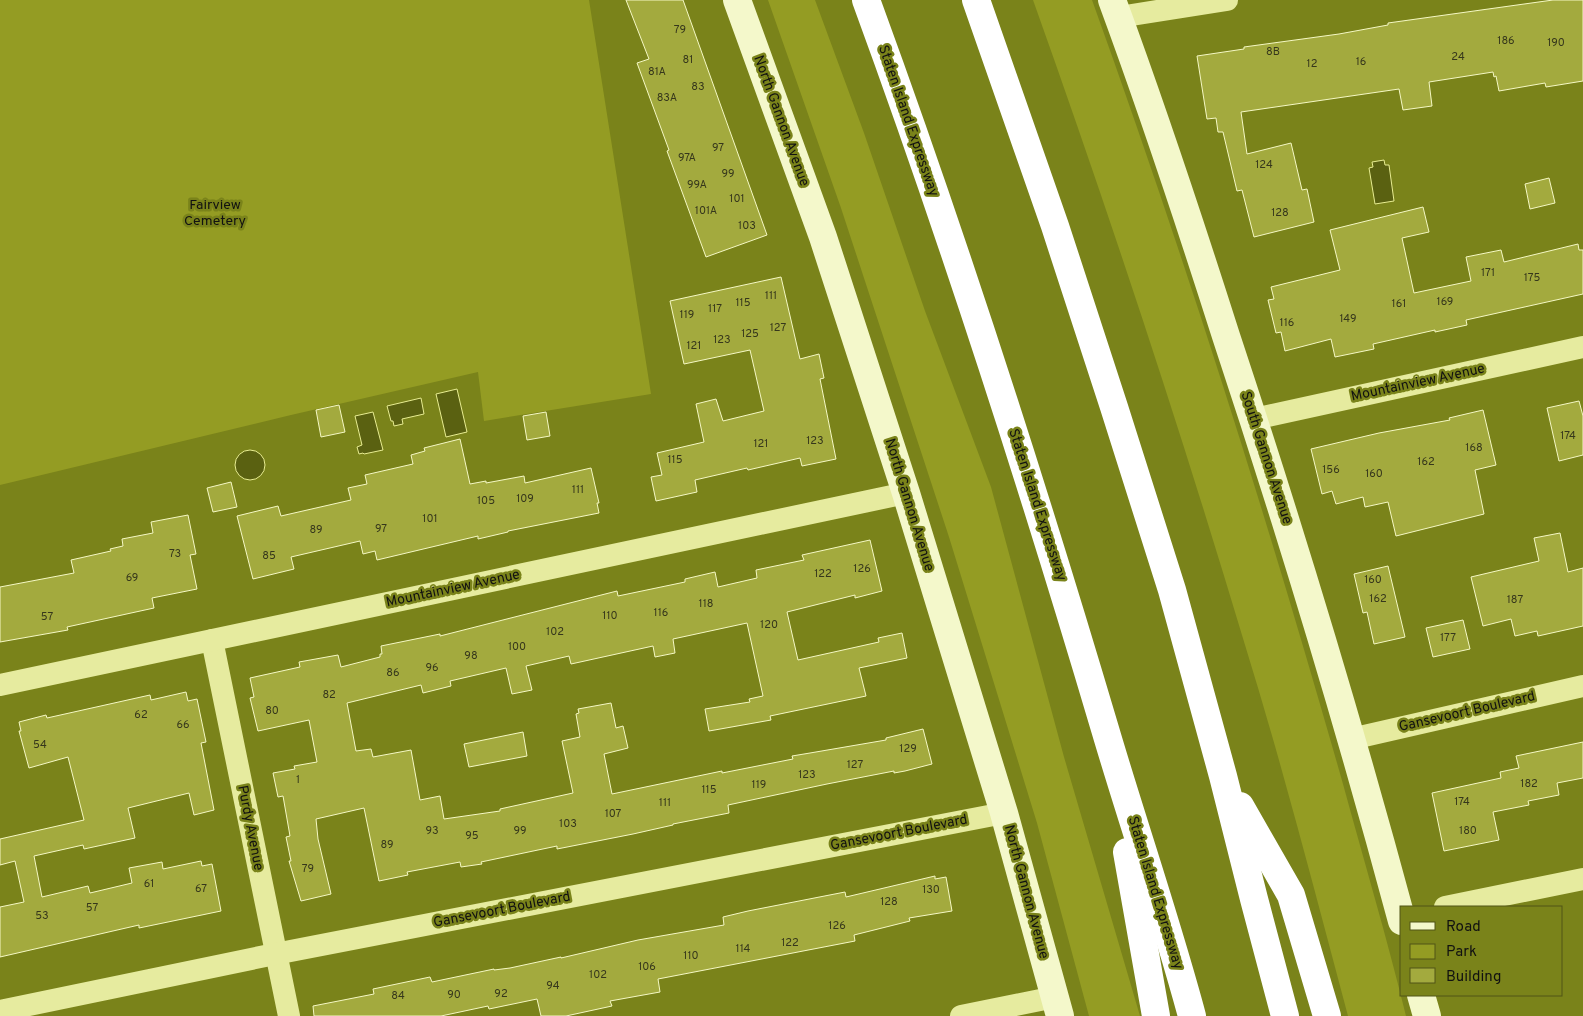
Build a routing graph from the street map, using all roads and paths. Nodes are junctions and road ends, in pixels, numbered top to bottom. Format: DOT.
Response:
graph roads {
  1 [pos="737,0"];
  2 [pos="866,0"];
  3 [pos="976,0"];
  4 [pos="1227,0"];
  5 [pos="1116,9"];
  6 [pos="1583,347"];
  7 [pos="1254,418"];
  8 [pos="906,493"];
  9 [pos="212,640"];
  10 [pos="0,685"];
  11 [pos="1583,686"];
  12 [pos="1105,730"];
  13 [pos="1351,739"];
  14 [pos="1223,776"];
  15 [pos="1004,813"];
  16 [pos="1583,879"];
  17 [pos="1450,906"];
  18 [pos="1400,914"];
  19 [pos="275,954"];
  20 [pos="1421,996"];
  21 [pos="1058,1007"];
  22 [pos="0,1012"];
  23 [pos="289,1016"];
  24 [pos="961,1016"];
  25 [pos="1156,1016"];
  26 [pos="1192,1016"];
  27 [pos="1285,1016"];
  28 [pos="1326,1016"];
  29 [pos="1426,1016"];
  1 -- 8 [label="main road, North Gannon Avenue"];
  2 -- 12 [label="highway, Staten Island Expressway"];
  3 -- 14 [label="highway"];
  4 -- 5 [label="street"];
  5 -- 7 [label="main road, South Gannon Avenue"];
  6 -- 7 [label="street, Mountainview Avenue"];
  7 -- 13 [label="main road, South Gannon Avenue"];
  8 -- 9 [label="street, Mountainview Avenue"];
  8 -- 15 [label="main road, North Gannon Avenue"];
  9 -- 10 [label="street, Mountainview Avenue"];
  9 -- 19 [label="street, Purdy Avenue"];
  11 -- 13 [label="street, Gansevoort Boulevard"];
  12 -- 25 [label="highway"];
  12 -- 26 [label="highway, Staten Island Expressway"];
  13 -- 18 [label="main road, South Gannon Avenue"];
  14 -- 27 [label="highway"];
  14 -- 28 [label="highway"];
  15 -- 19 [label="street, Gansevoort Boulevard"];
  15 -- 21 [label="main road, North Gannon Avenue"];
  16 -- 17 [label="street"];
  19 -- 22 [label="street, Gansevoort Boulevard"];
  19 -- 23 [label="street, Purdy Avenue"];
  20 -- 29 [label="main road"];
  21 -- 24 [label="street"];
}
